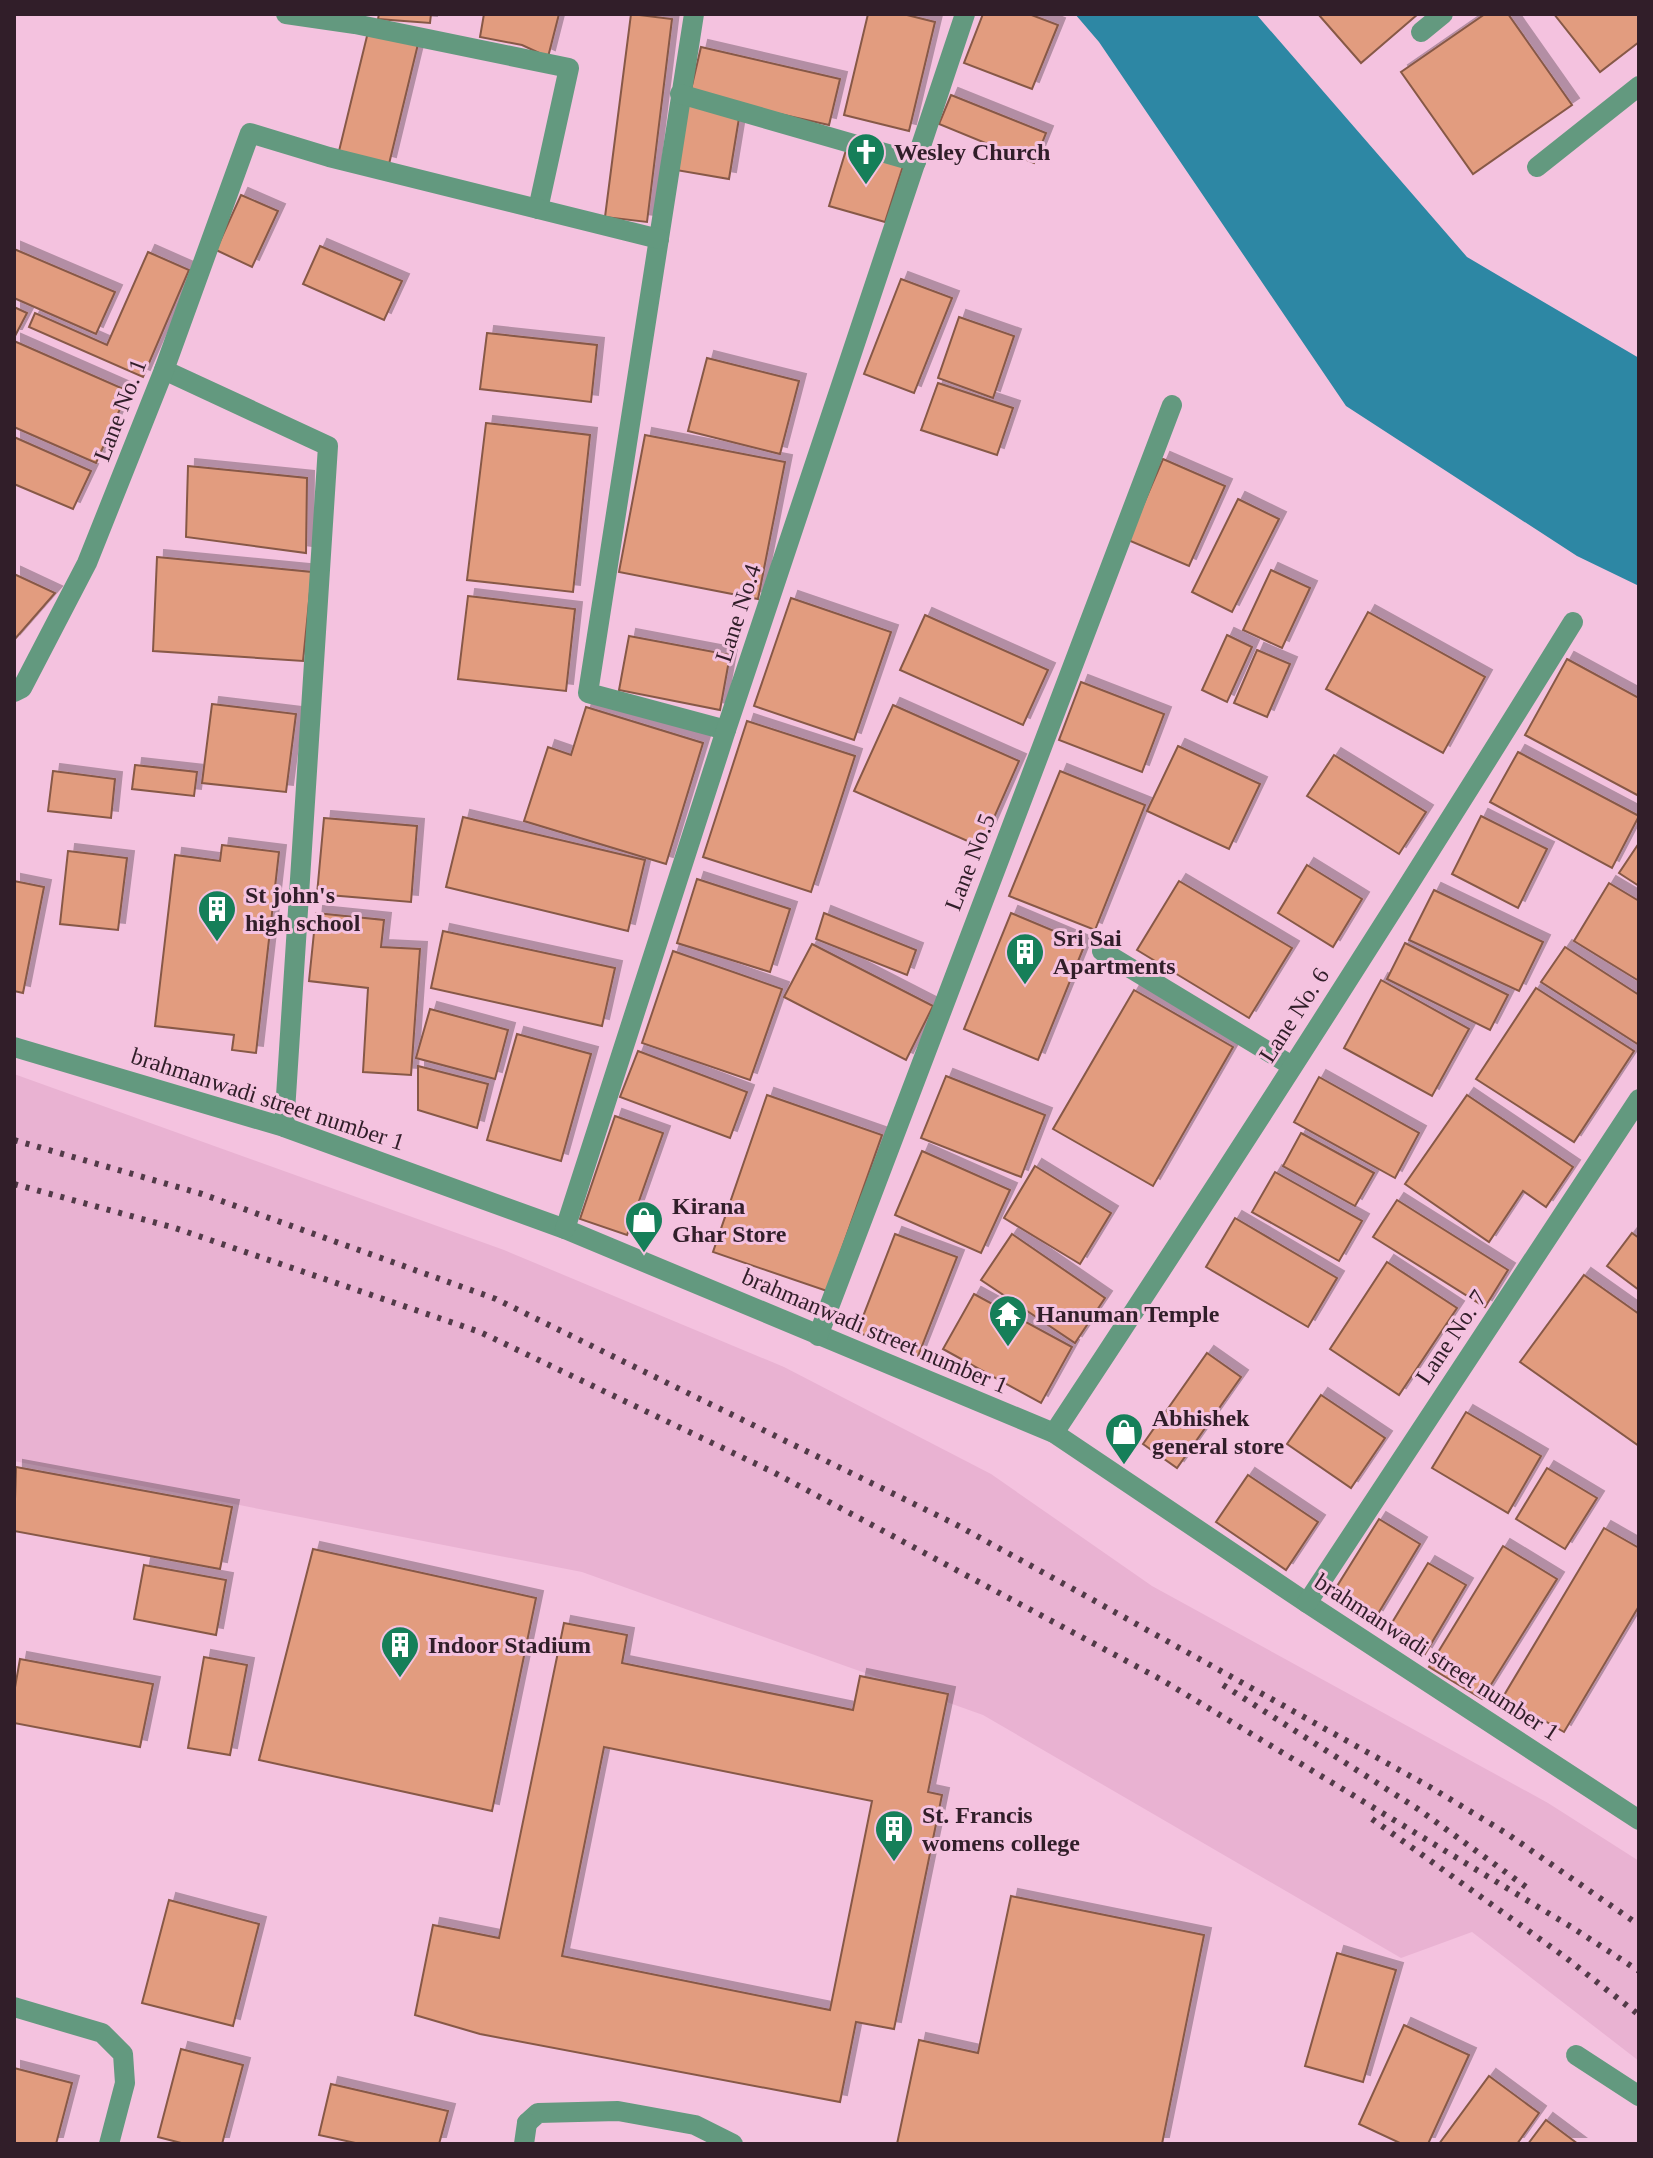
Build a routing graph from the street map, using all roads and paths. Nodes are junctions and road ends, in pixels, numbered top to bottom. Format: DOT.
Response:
graph roads {
  1 [pos="286,14"];
  2 [pos="694,14"];
  3 [pos="965,14"];
  4 [pos="1443,14"];
  5 [pos="1421,32"];
  6 [pos="1639,86"];
  7 [pos="680,94"];
  8 [pos="916,162"];
  9 [pos="1537,167"];
  10 [pos="538,209"];
  11 [pos="659,239"];
  12 [pos="164,370"];
  13 [pos="1172,405"];
  14 [pos="1573,622"];
  15 [pos="14,692"];
  16 [pos="726,730"];
  17 [pos="1102,951"];
  18 [pos="14,1047"];
  19 [pos="1292,1066"];
  20 [pos="1639,1099"];
  21 [pos="284,1127"];
  22 [pos="565,1229"];
  23 [pos="818,1336"];
  24 [pos="1054,1433"];
  25 [pos="1307,1603"];
  26 [pos="1639,1820"];
  27 [pos="14,2007"];
  28 [pos="1576,2055"];
  29 [pos="1639,2096"];
  30 [pos="109,2144"];
  31 [pos="524,2144"];
  32 [pos="733,2144"];
  1 -- 10 [label="street"];
  2 -- 7 [label="street"];
  3 -- 8 [label="street, Lane No.4"];
  4 -- 5 [label="street"];
  6 -- 9 [label="street"];
  7 -- 8 [label="street"];
  7 -- 11 [label="street"];
  8 -- 16 [label="street, Lane No.4"];
  10 -- 11 [label="street"];
  10 -- 12 [label="street, Lane No. 1"];
  11 -- 16 [label="street"];
  12 -- 15 [label="street, Lane No. 1"];
  12 -- 21 [label="street"];
  13 -- 23 [label="street, Lane No.5"];
  14 -- 19 [label="street, Lane No. 6"];
  16 -- 22 [label="street, Lane No.4"];
  17 -- 19 [label="street"];
  18 -- 21 [label="street, brahmanwadi street number 1"];
  19 -- 24 [label="street, Lane No. 6"];
  20 -- 25 [label="street, Lane No. 7"];
  21 -- 22 [label="street, brahmanwadi street number 1"];
  22 -- 23 [label="street, brahmanwadi street number 1"];
  23 -- 24 [label="street, brahmanwadi street number 1"];
  24 -- 25 [label="street, brahmanwadi street number 1"];
  25 -- 26 [label="street, brahmanwadi street number 1"];
  27 -- 30 [label="street"];
  28 -- 29 [label="street"];
  31 -- 32 [label="street"];
}
